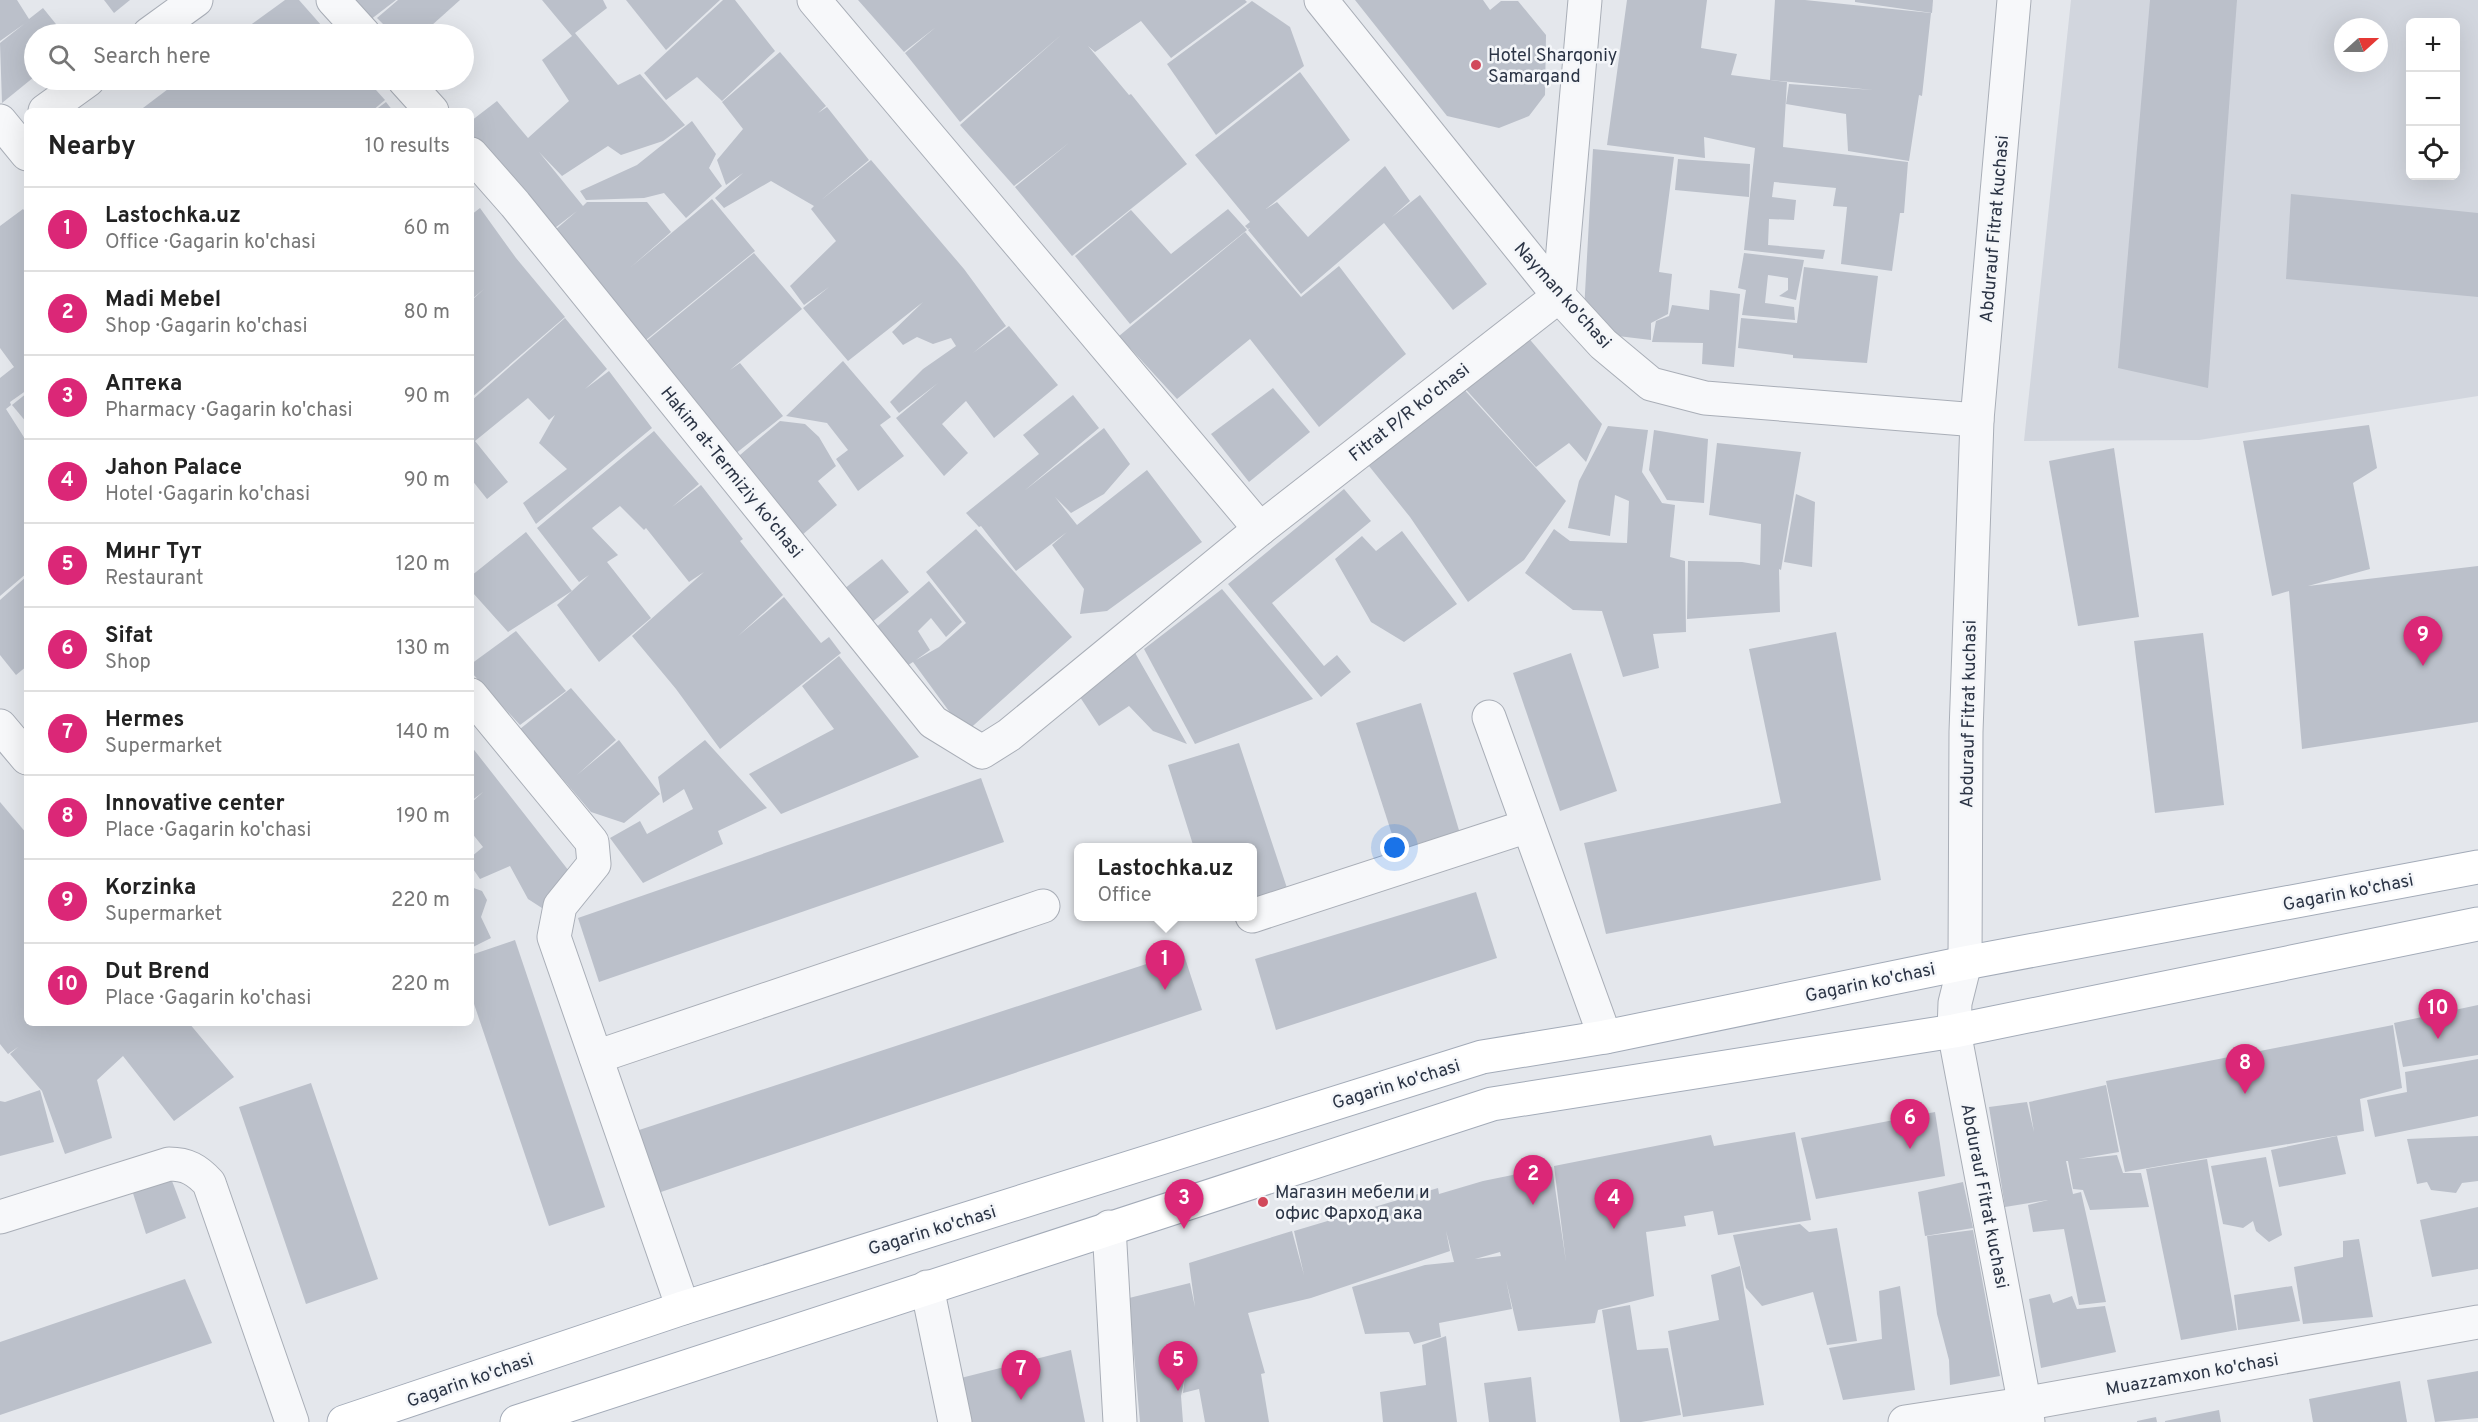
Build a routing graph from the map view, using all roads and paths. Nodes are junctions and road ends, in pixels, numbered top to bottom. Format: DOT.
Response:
graph roads {
  1 [pos="196,0"];
  2 [pos="333,0"];
  3 [pos="814,0"];
  4 [pos="1321,0"];
  5 [pos="1585,0"];
  6 [pos="2014,0"];
  7 [pos="163,24"];
  8 [pos="355,24"];
  9 [pos="74,90"];
  10 [pos="413,90"];
  11 [pos="49,108"];
  12 [pos="429,108"];
  13 [pos="474,157"];
  14 [pos="1559,296"];
  15 [pos="1977,420"];
  16 [pos="1260,529"];
  17 [pos="474,699"];
  18 [pos="1489,717"];
  19 [pos="0,726"];
  20 [pos="1009,735"];
  21 [pos="24,754"];
  22 [pos="1528,826"];
  23 [pos="2478,867"];
  24 [pos="1043,906"];
  25 [pos="1257,914"];
  26 [pos="2478,924"];
  27 [pos="1965,963"];
  28 [pos="1953,1031"];
  29 [pos="1605,1037"];
  30 [pos="596,1057"];
  31 [pos="0,1217"];
  32 [pos="1109,1227"];
  33 [pos="927,1287"];
  34 [pos="683,1308"];
  35 [pos="2478,1322"];
  36 [pos="579,1412"];
  37 [pos="2026,1413"];
  38 [pos="292,1422"];
  39 [pos="344,1422"];
  40 [pos="517,1422"];
  41 [pos="955,1422"];
  42 [pos="1120,1422"];
  43 [pos="1905,1422"];
  1 -- 7 [label="street"];
  2 -- 8 [label="street"];
  3 -- 16 [label="street"];
  4 -- 14 [label="street, Nayman ko'chasi"];
  5 -- 14 [label="street"];
  6 -- 15 [label="street, Abdurauf Fitrat kuchasi"];
  9 -- 11 [label="street"];
  10 -- 12 [label="street"];
  13 -- 20 [label="street, Hakim at-Termiziy ko'chasi"];
  14 -- 15 [label="street, Nayman ko'chasi"];
  14 -- 16 [label="street, Fitrat P/R ko'chasi"];
  15 -- 27 [label="street, Abdurauf Fitrat kuchasi"];
  16 -- 20 [label="street, Fitrat P/R ko'chasi"];
  17 -- 30 [label="street"];
  18 -- 22 [label="street"];
  19 -- 21 [label="street"];
  22 -- 25 [label="street"];
  22 -- 29 [label="street"];
  23 -- 27 [label="main road, Gagarin ko'chasi"];
  24 -- 30 [label="street"];
  26 -- 28 [label="main road"];
  27 -- 28 [label="street, Abdurauf Fitrat kuchasi"];
  27 -- 29 [label="main road, Gagarin ko'chasi"];
  28 -- 32 [label="main road"];
  28 -- 37 [label="street, Abdurauf Fitrat kuchasi"];
  29 -- 34 [label="main road, Gagarin ko'chasi"];
  30 -- 34 [label="street"];
  31 -- 38 [label="street"];
  32 -- 33 [label="main road"];
  32 -- 42 [label="street"];
  33 -- 36 [label="main road"];
  33 -- 41 [label="street"];
  34 -- 39 [label="main road, Gagarin ko'chasi"];
  35 -- 37 [label="street, Muazzamxon ko'chasi"];
  36 -- 40 [label="main road"];
  37 -- 43 [label="street, Muazzamxon ko'chasi"];
}
